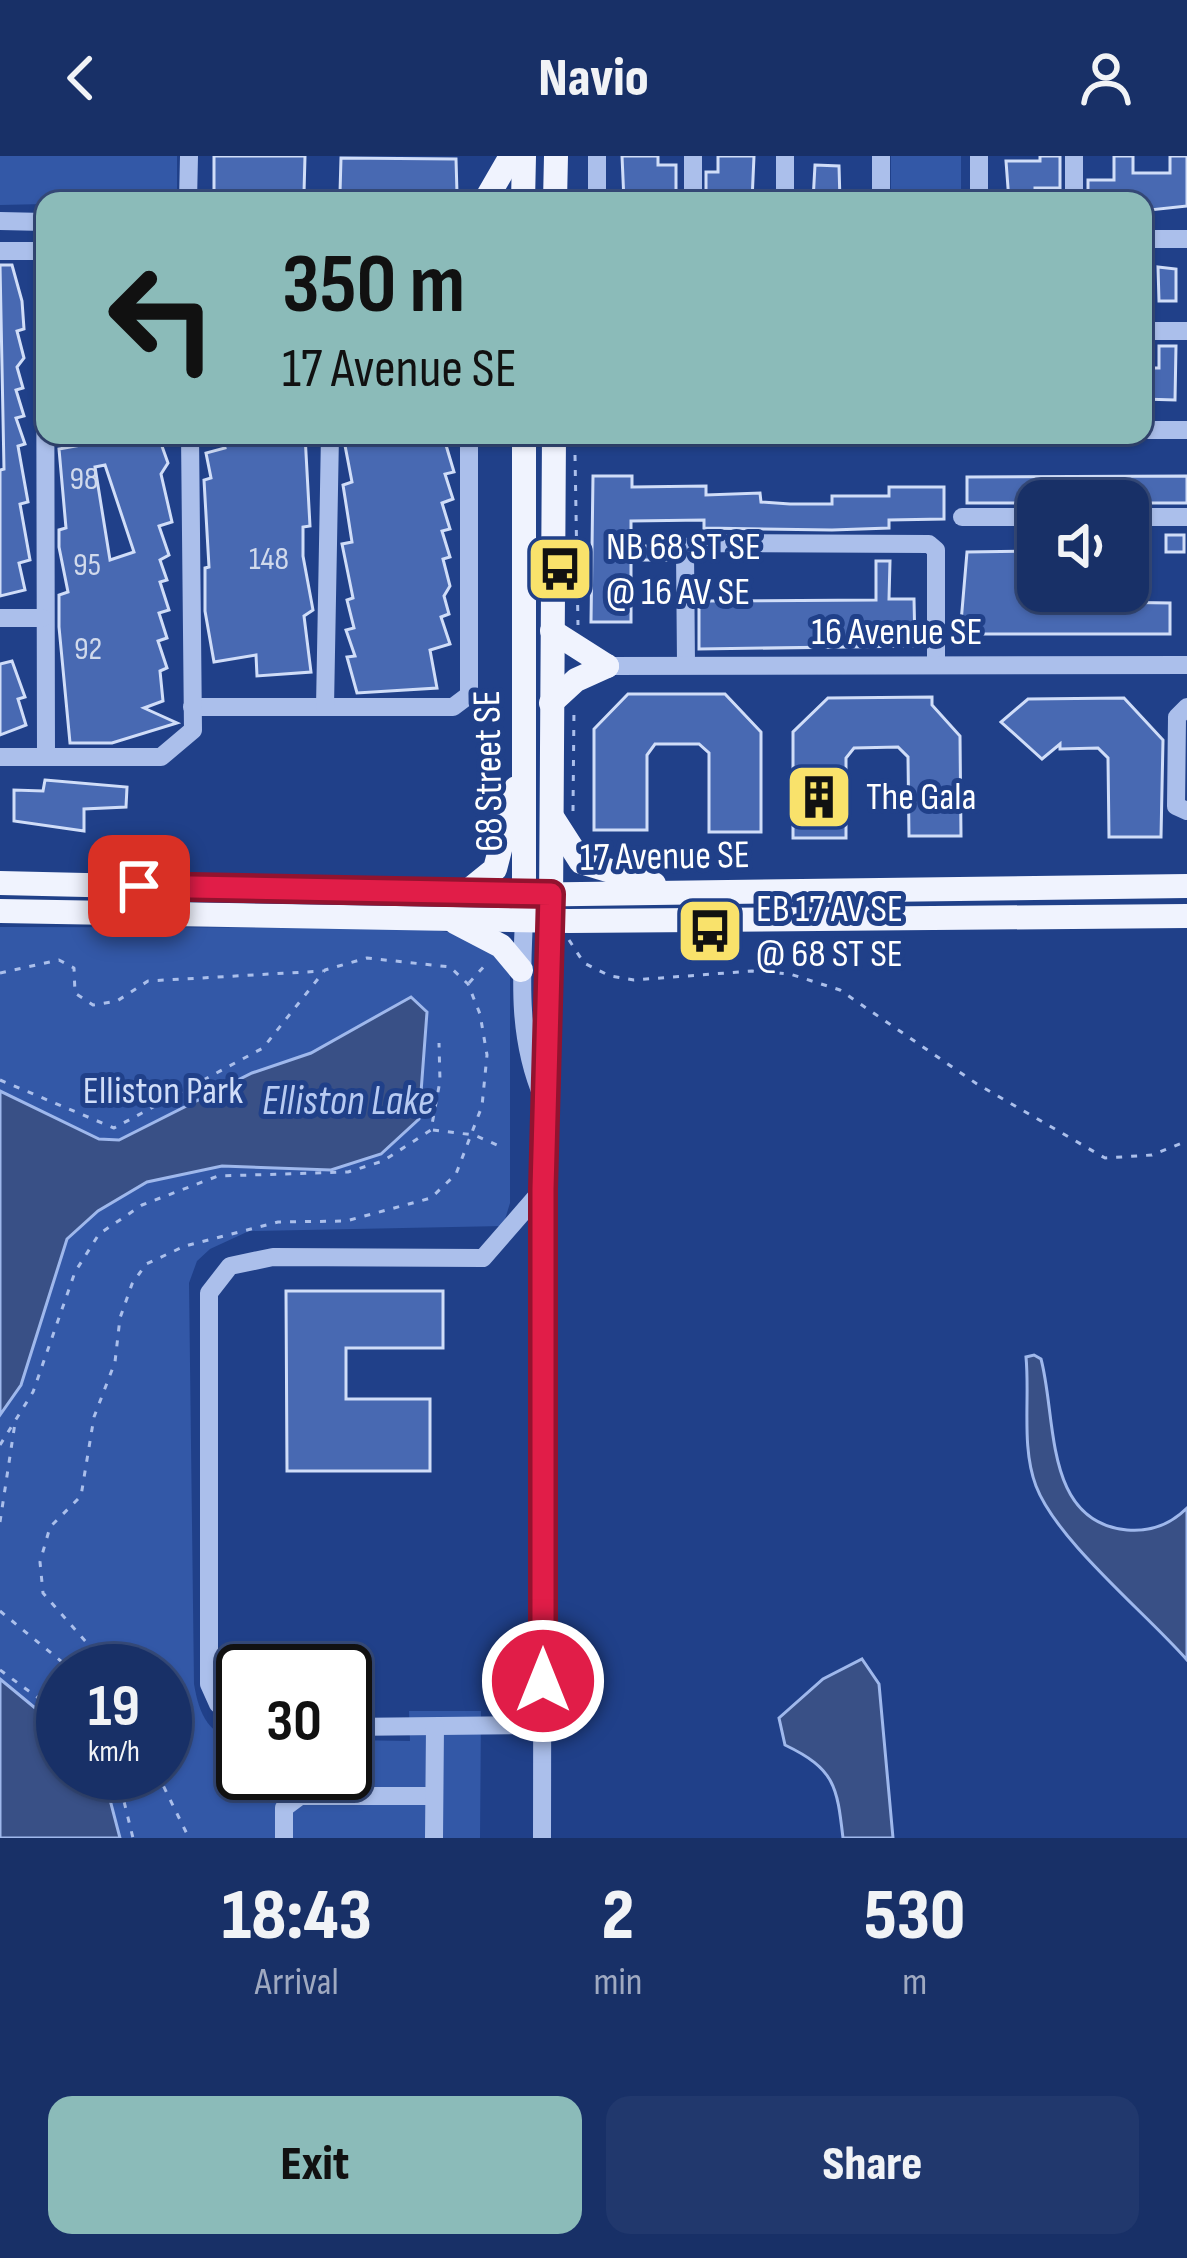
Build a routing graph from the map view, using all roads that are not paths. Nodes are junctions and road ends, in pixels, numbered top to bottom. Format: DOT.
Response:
graph roads {
  1 [pos="189,156"];
  2 [pos="511,156"];
  3 [pos="524,156"];
  4 [pos="556,156"];
  5 [pos="597,156"];
  6 [pos="693,156"];
  7 [pos="785,156"];
  8 [pos="881,156"];
  9 [pos="979,156"];
  10 [pos="1074,156"];
  11 [pos="188,192"];
  12 [pos="490,192"];
  13 [pos="524,192"];
  14 [pos="556,192"];
  15 [pos="597,192"];
  16 [pos="693,192"];
  17 [pos="785,192"];
  18 [pos="881,192"];
  19 [pos="979,192"];
  20 [pos="1074,192"];
  21 [pos="0,221"];
  22 [pos="36,222"];
  23 [pos="1152,239"];
  24 [pos="1187,239"];
  25 [pos="0,250"];
  26 [pos="36,251"];
  27 [pos="1187,331"];
  28 [pos="1152,332"];
  29 [pos="1152,430"];
  30 [pos="1187,430"];
  31 [pos="44,444"];
  32 [pos="190,444"];
  33 [pos="330,444"];
  34 [pos="469,444"];
  35 [pos="524,444"];
  36 [pos="564,444"];
  37 [pos="962,517"];
  38 [pos="1017,517"];
  39 [pos="1149,517"];
  40 [pos="1187,517"];
  41 [pos="0,618"];
  42 [pos="44,618"];
  43 [pos="552,631"];
  44 [pos="686,664"];
  45 [pos="936,665"];
  46 [pos="1187,665"];
  47 [pos="607,666"];
  48 [pos="563,699"];
  49 [pos="192,707"];
  50 [pos="325,707"];
  51 [pos="1187,707"];
  52 [pos="524,751"];
  53 [pos="46,756"];
  54 [pos="0,757"];
  55 [pos="1182,808"];
  56 [pos="562,816"];
  57 [pos="0,883"];
  58 [pos="1187,886"];
  59 [pos="691,893"];
  60 [pos="464,894"];
  61 [pos="551,894"];
  62 [pos="524,907"];
  63 [pos="0,911"];
  64 [pos="1187,916"];
  65 [pos="435,917"];
  66 [pos="550,920"];
  67 [pos="521,970"];
  68 [pos="545,1102"];
  69 [pos="543,1189"];
  70 [pos="216,1700"];
  71 [pos="543,1725"];
  72 [pos="372,1727"];
  73 [pos="435,1727"];
  74 [pos="434,1796"];
  75 [pos="284,1838"];
  76 [pos="434,1838"];
  77 [pos="542,1838"];
  1 -- 11 [label="street"];
  2 -- 12 [label="main road"];
  3 -- 13 [label="main road"];
  4 -- 14 [label="main road"];
  5 -- 15 [label="street"];
  6 -- 16 [label="street"];
  7 -- 17 [label="street"];
  8 -- 18 [label="street"];
  9 -- 19 [label="street"];
  10 -- 20 [label="street"];
  21 -- 22 [label="street"];
  23 -- 24 [label="street"];
  25 -- 26 [label="street"];
  27 -- 28 [label="street"];
  29 -- 30 [label="street"];
  31 -- 42 [label="street"];
  32 -- 49 [label="street"];
  33 -- 50 [label="street"];
  34 -- 50 [label="street"];
  35 -- 52 [label="main road, 68 Street SE"];
  36 -- 43 [label="main road, 68 Street SE"];
  37 -- 38 [label="street"];
  39 -- 40 [label="street"];
  41 -- 42 [label="street"];
  42 -- 53 [label="street"];
  43 -- 47 [label="main road"];
  43 -- 48 [label="main road, 68 Street SE"];
  44 -- 45 [label="street, 16 Avenue SE"];
  44 -- 45 [label="street"];
  44 -- 47 [label="street, 16 Avenue SE"];
  45 -- 46 [label="street, 16 Avenue SE"];
  47 -- 48 [label="main road"];
  48 -- 56 [label="main road, 68 Street SE"];
  49 -- 50 [label="street"];
  49 -- 53 [label="street"];
  51 -- 55 [label="street"];
  52 -- 60 [label="main road"];
  52 -- 62 [label="main road, 68 Street SE"];
  53 -- 54 [label="street"];
  56 -- 59 [label="main road"];
  56 -- 61 [label="main road, 68 Street SE"];
  57 -- 60 [label="main road, 17 Avenue SE"];
  58 -- 59 [label="main road, 17 Avenue SE"];
  59 -- 61 [label="main road, 17 Avenue SE"];
  60 -- 62 [label="main road, 17 Avenue SE"];
  61 -- 62 [label="main road, 17 Avenue SE"];
  61 -- 66 [label="main road, 68 Street SE"];
  62 -- 65 [label="main road, 17 Avenue SE"];
  62 -- 66 [label="main road, 17 Avenue SE"];
  62 -- 67 [label="street, 68 Street SE"];
  63 -- 65 [label="main road, 17 Avenue SE"];
  64 -- 66 [label="main road, 17 Avenue SE"];
  65 -- 67 [label="main road"];
  66 -- 68 [label="street, 68 Street SE"];
  67 -- 68 [label="street, 68 Street SE"];
  68 -- 69 [label="street, 68 Street SE"];
  69 -- 70 [label="street"];
  69 -- 71 [label="street, 68 Street SE"];
  71 -- 73 [label="street"];
  71 -- 77 [label="street, 68 Street SE"];
  72 -- 73 [label="street"];
  73 -- 74 [label="street"];
  74 -- 75 [label="street"];
  74 -- 76 [label="street"];
}
